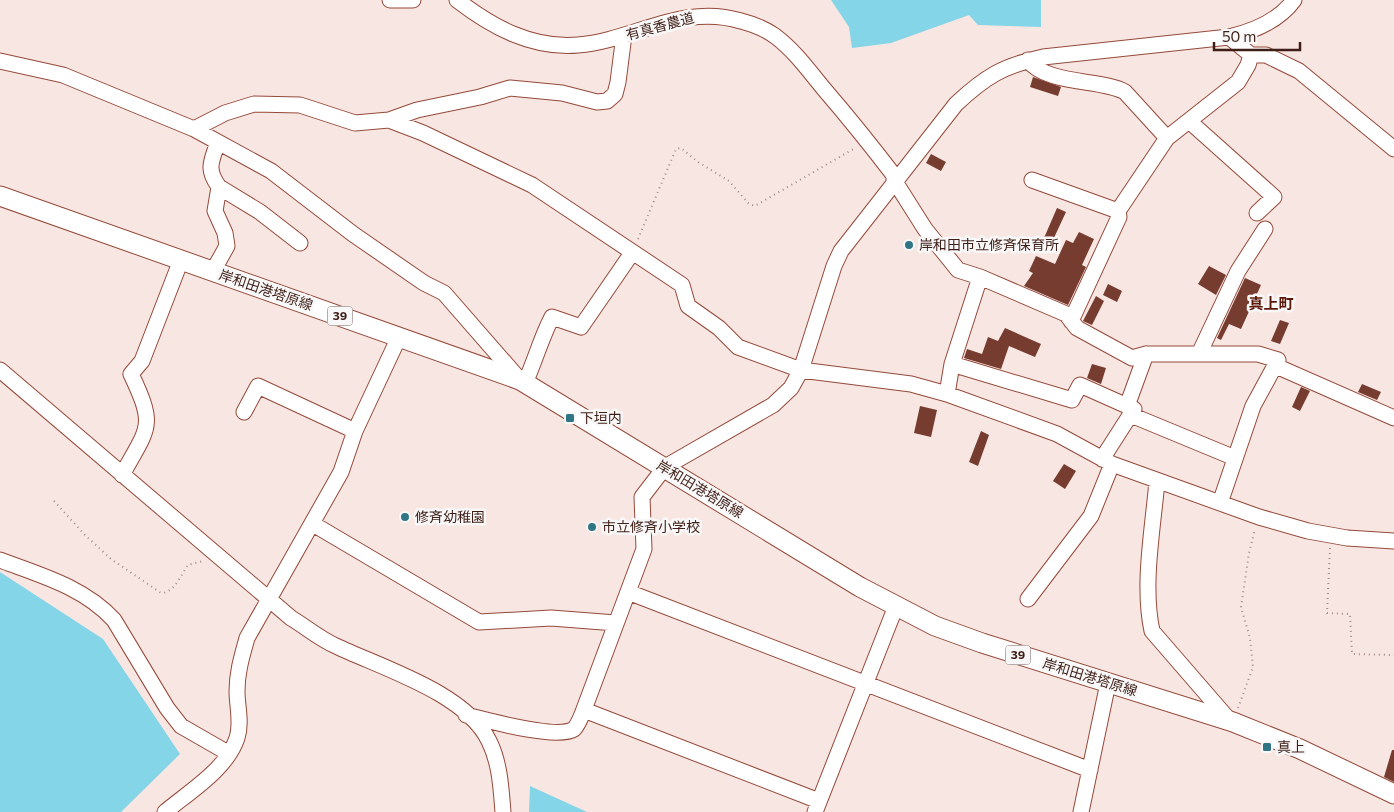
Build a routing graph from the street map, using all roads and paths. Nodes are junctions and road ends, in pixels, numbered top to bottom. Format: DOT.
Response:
graph roads {
  1 [pos="390,0"];
  2 [pos="413,0"];
  3 [pos="457,0"];
  4 [pos="1294,0"];
  5 [pos="624,35"];
  6 [pos="1229,37"];
  7 [pos="1251,55"];
  8 [pos="1028,60"];
  9 [pos="0,61"];
  10 [pos="389,120"];
  11 [pos="1189,121"];
  12 [pos="194,129"];
  13 [pos="1167,138"];
  14 [pos="868,140"];
  15 [pos="218,142"];
  16 [pos="1394,149"];
  17 [pos="895,179"];
  18 [pos="1032,180"];
  19 [pos="219,188"];
  20 [pos="0,196"];
  21 [pos="1118,211"];
  22 [pos="1258,213"];
  23 [pos="1265,229"];
  24 [pos="300,244"];
  25 [pos="632,253"];
  26 [pos="181,260"];
  27 [pos="213,271"];
  28 [pos="980,277"];
  29 [pos="1071,321"];
  30 [pos="399,337"];
  31 [pos="1146,354"];
  32 [pos="1200,354"];
  33 [pos="952,364"];
  34 [pos="1276,366"];
  35 [pos="0,370"];
  36 [pos="801,370"];
  37 [pos="523,382"];
  38 [pos="947,394"];
  39 [pos="1129,410"];
  40 [pos="244,412"];
  41 [pos="1394,418"];
  42 [pos="356,432"];
  43 [pos="1235,458"];
  44 [pos="1107,462"];
  45 [pos="665,467"];
  46 [pos="122,475"];
  47 [pos="1157,481"];
  48 [pos="54,501"];
  49 [pos="1220,503"];
  50 [pos="1258,516"];
  51 [pos="313,524"];
  52 [pos="1331,535"];
  53 [pos="1394,541"];
  54 [pos="0,560"];
  55 [pos="225,564"];
  56 [pos="628,592"];
  57 [pos="1028,599"];
  58 [pos="269,601"];
  59 [pos="896,606"];
  60 [pos="616,624"];
  61 [pos="1394,655"];
  62 [pos="1108,683"];
  63 [pos="865,685"];
  64 [pos="584,710"];
  65 [pos="466,714"];
  66 [pos="1232,722"];
  67 [pos="228,753"];
  68 [pos="1090,770"];
  69 [pos="1394,794"];
  70 [pos="817,806"];
  71 [pos="165,812"];
  72 [pos="503,812"];
  73 [pos="1081,812"];
  1 -- 2 [label="street"];
  3 -- 5 [label="street, 有真香農道"];
  4 -- 6 [label="street"];
  5 -- 10 [label="street"];
  5 -- 14 [label="street, 有真香農道"];
  6 -- 7 [label="street"];
  6 -- 8 [label="street"];
  7 -- 11 [label="street"];
  7 -- 16 [label="street"];
  8 -- 13 [label="street"];
  8 -- 17 [label="street"];
  9 -- 12 [label="street"];
  10 -- 12 [label="street"];
  10 -- 25 [label="street"];
  11 -- 13 [label="street"];
  11 -- 22 [label="street"];
  12 -- 15 [label="street"];
  13 -- 21 [label="street"];
  14 -- 17 [label="street, 有真香農道"];
  14 -- 25 [label="path"];
  15 -- 19 [label="street"];
  15 -- 37 [label="street"];
  17 -- 28 [label="street, 有真香農道"];
  17 -- 36 [label="street"];
  18 -- 21 [label="street"];
  19 -- 24 [label="street"];
  19 -- 27 [label="street"];
  20 -- 26 [label="main road, 岸和田港塔原線 / 39"];
  21 -- 29 [label="street"];
  23 -- 32 [label="street"];
  25 -- 36 [label="street"];
  25 -- 37 [label="street"];
  26 -- 27 [label="main road, 岸和田港塔原線 / 39"];
  26 -- 46 [label="street"];
  27 -- 30 [label="main road, 岸和田港塔原線 / 39"];
  28 -- 29 [label="street, 有真香農道"];
  28 -- 33 [label="street"];
  29 -- 31 [label="street, 有真香農道"];
  30 -- 37 [label="main road, 岸和田港塔原線 / 39"];
  30 -- 42 [label="street"];
  31 -- 32 [label="street, 有真香農道"];
  31 -- 39 [label="street"];
  32 -- 34 [label="street, 有真香農道"];
  33 -- 38 [label="street"];
  33 -- 39 [label="street"];
  34 -- 41 [label="street"];
  34 -- 43 [label="street"];
  35 -- 46 [label="street"];
  36 -- 38 [label="street"];
  36 -- 45 [label="street"];
  37 -- 45 [label="main road, 岸和田港塔原線 / 39"];
  38 -- 44 [label="street"];
  39 -- 43 [label="street"];
  39 -- 44 [label="street"];
  40 -- 42 [label="street"];
  42 -- 51 [label="street"];
  43 -- 49 [label="street"];
  44 -- 47 [label="street"];
  44 -- 57 [label="street"];
  45 -- 56 [label="street"];
  45 -- 59 [label="main road, 岸和田港塔原線 / 39"];
  46 -- 55 [label="street"];
  47 -- 49 [label="street"];
  47 -- 66 [label="street"];
  48 -- 55 [label="path"];
  49 -- 50 [label="street"];
  50 -- 52 [label="street"];
  50 -- 66 [label="path"];
  51 -- 58 [label="street"];
  51 -- 60 [label="street"];
  52 -- 53 [label="street"];
  52 -- 61 [label="path"];
  54 -- 67 [label="street"];
  55 -- 58 [label="street"];
  56 -- 60 [label="street"];
  56 -- 63 [label="street"];
  58 -- 65 [label="street"];
  58 -- 67 [label="street"];
  59 -- 62 [label="main road, 岸和田港塔原線 / 39"];
  59 -- 63 [label="street"];
  60 -- 64 [label="street"];
  62 -- 66 [label="main road, 岸和田港塔原線 / 39"];
  62 -- 68 [label="street"];
  63 -- 68 [label="street"];
  63 -- 70 [label="street"];
  64 -- 65 [label="street"];
  64 -- 70 [label="street"];
  65 -- 72 [label="street"];
  66 -- 69 [label="main road, 岸和田港塔原線 / 39"];
  67 -- 71 [label="street"];
  68 -- 73 [label="street"];
}
